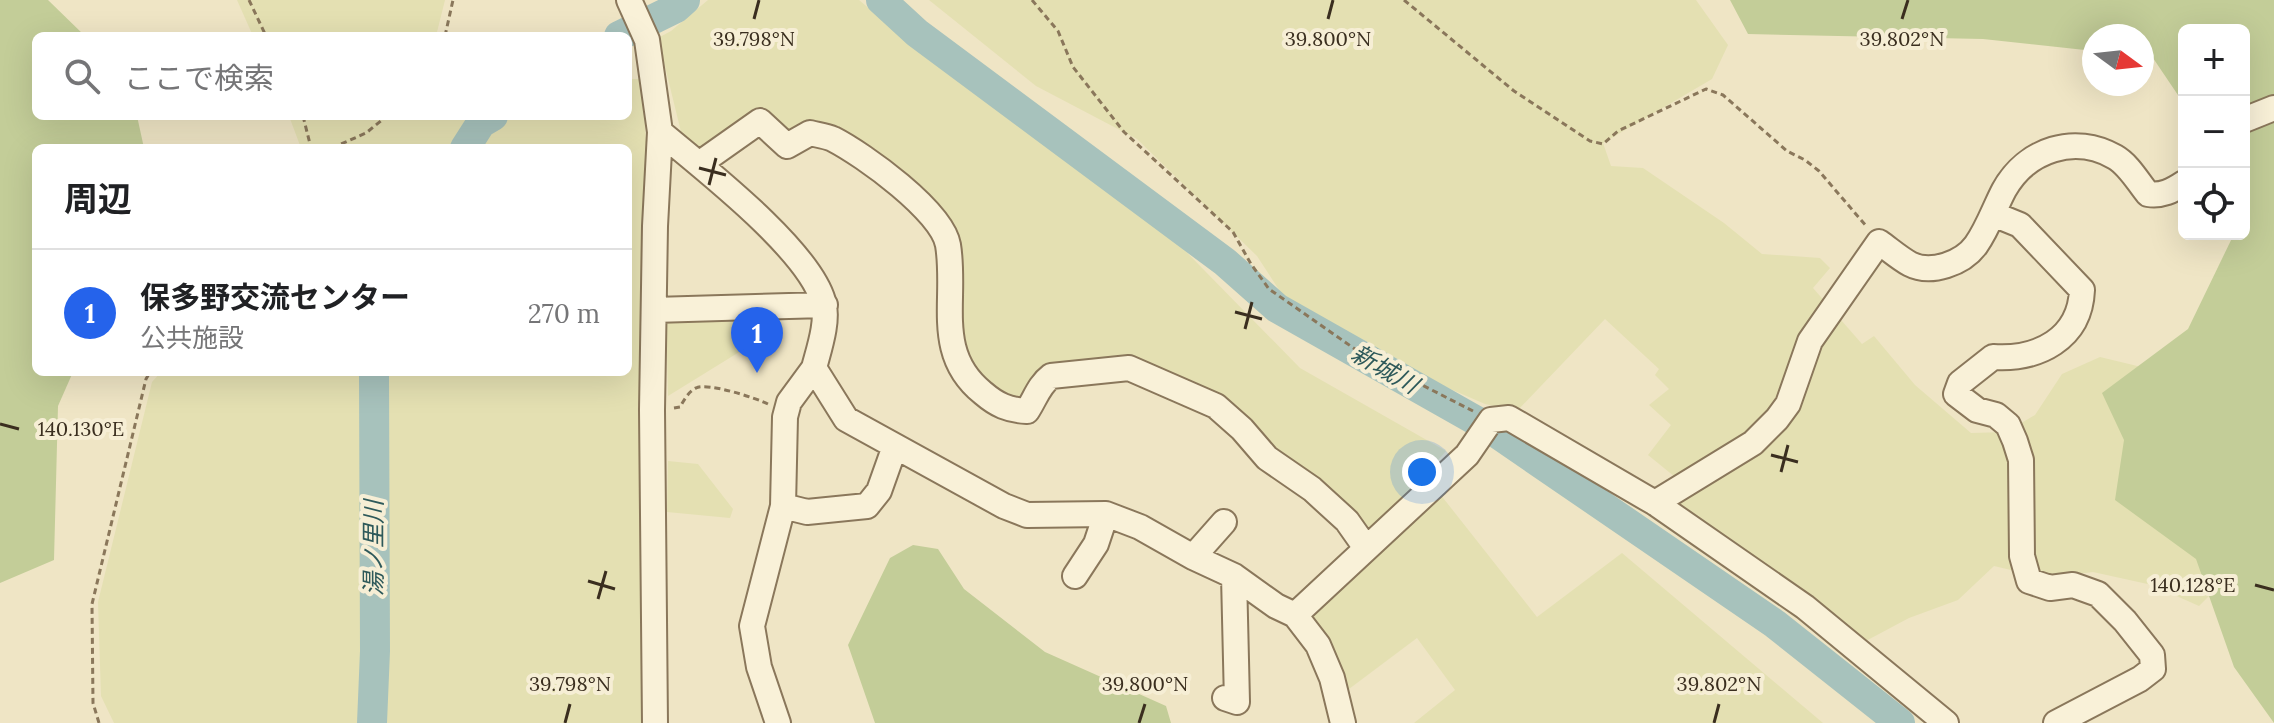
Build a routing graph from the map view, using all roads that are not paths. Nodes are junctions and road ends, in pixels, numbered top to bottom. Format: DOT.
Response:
graph roads {
  1 [pos="633,8"];
  2 [pos="2274,108"];
  3 [pos="2250,118"];
  4 [pos="660,132"];
  5 [pos="699,164"];
  6 [pos="2178,187"];
  7 [pos="1993,214"];
  8 [pos="825,305"];
  9 [pos="654,310"];
  10 [pos="814,368"];
  11 [pos="895,446"];
  12 [pos="1655,503"];
  13 [pos="783,506"];
  14 [pos="1106,514"];
  15 [pos="1224,522"];
  16 [pos="1366,548"];
  17 [pos="1193,557"];
  18 [pos="1075,576"];
  19 [pos="1234,576"];
  20 [pos="1295,615"];
  21 [pos="1225,698"];
  22 [pos="655,723"];
  23 [pos="778,723"];
  24 [pos="1343,723"];
  25 [pos="1946,723"];
  26 [pos="2056,723"];
  1 -- 4 [label="street"];
  2 -- 3 [label="street"];
  4 -- 5 [label="street"];
  4 -- 9 [label="street"];
  5 -- 8 [label="street"];
  5 -- 16 [label="street"];
  6 -- 7 [label="street"];
  7 -- 12 [label="street"];
  7 -- 26 [label="street"];
  8 -- 9 [label="street"];
  8 -- 10 [label="street"];
  9 -- 22 [label="street"];
  10 -- 11 [label="street"];
  10 -- 13 [label="street"];
  11 -- 13 [label="street"];
  11 -- 14 [label="street"];
  12 -- 16 [label="street"];
  12 -- 25 [label="street"];
  13 -- 23 [label="street"];
  14 -- 17 [label="street"];
  14 -- 18 [label="street"];
  15 -- 17 [label="street"];
  16 -- 20 [label="street"];
  17 -- 19 [label="street"];
  19 -- 20 [label="street"];
  19 -- 21 [label="street"];
  20 -- 24 [label="street"];
}
